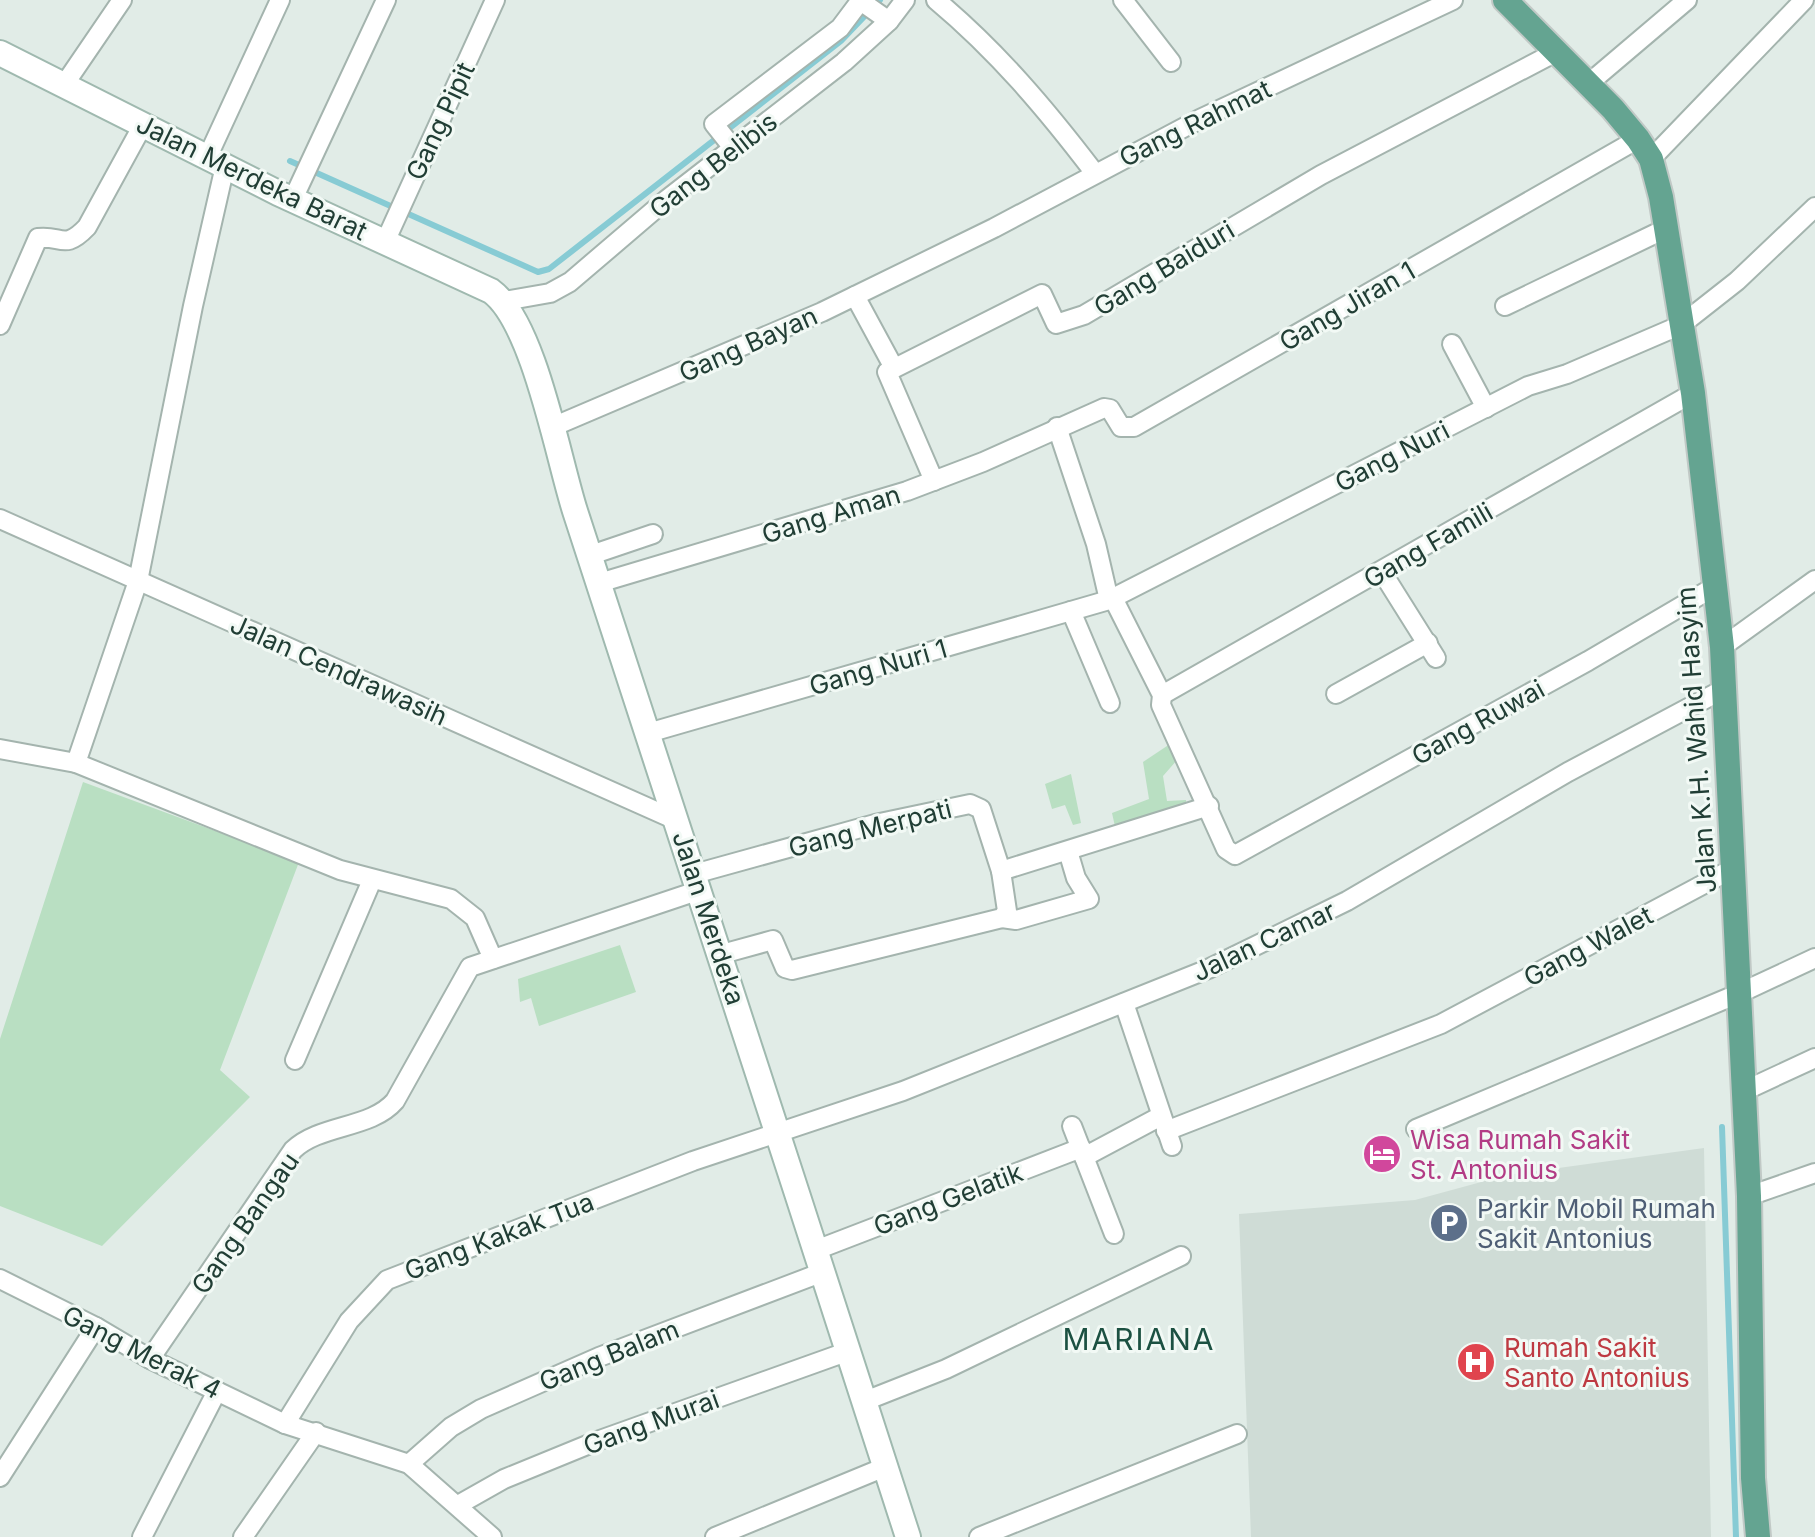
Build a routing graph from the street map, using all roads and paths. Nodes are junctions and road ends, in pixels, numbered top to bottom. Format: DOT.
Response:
graph roads {
  1 [pos="122,0"];
  2 [pos="280,0"];
  3 [pos="386,0"];
  4 [pos="495,0"];
  5 [pos="905,0"];
  6 [pos="936,0"];
  7 [pos="1123,0"];
  8 [pos="1453,0"];
  9 [pos="1505,0"];
  10 [pos="1687,0"];
  11 [pos="1804,0"];
  12 [pos="861,1"];
  13 [pos="886,19"];
  14 [pos="1556,52"];
  15 [pos="0,53"];
  16 [pos="1171,62"];
  17 [pos="1588,84"];
  18 [pos="64,85"];
  19 [pos="788,89"];
  20 [pos="144,123"];
  21 [pos="726,139"];
  22 [pos="1645,149"];
  23 [pos="217,161"];
  24 [pos="1094,172"];
  25 [pos="293,199"];
  26 [pos="1815,207"];
  27 [pos="1665,229"];
  28 [pos="388,235"];
  29 [pos="942,253"];
  30 [pos="855,296"];
  31 [pos="504,301"];
  32 [pos="1505,306"];
  33 [pos="0,325"];
  34 [pos="1681,325"];
  35 [pos="1452,344"];
  36 [pos="894,368"];
  37 [pos="1693,393"];
  38 [pos="1486,408"];
  39 [pos="1057,427"];
  40 [pos="550,428"];
  41 [pos="934,481"];
  42 [pos="0,519"];
  43 [pos="653,534"];
  44 [pos="591,555"];
  45 [pos="1382,572"];
  46 [pos="1815,580"];
  47 [pos="138,581"];
  48 [pos="599,583"];
  49 [pos="1714,587"];
  50 [pos="1111,599"];
  51 [pos="1071,611"];
  52 [pos="1722,647"];
  53 [pos="1722,690"];
  54 [pos="1336,694"];
  55 [pos="1162,695"];
  56 [pos="1110,703"];
  57 [pos="648,733"];
  58 [pos="0,749"];
  59 [pos="76,763"];
  60 [pos="1209,806"];
  61 [pos="678,821"];
  62 [pos="1068,851"];
  63 [pos="1734,868"];
  64 [pos="1001,871"];
  65 [pos="372,880"];
  66 [pos="697,882"];
  67 [pos="1002,918"];
  68 [pos="729,952"];
  69 [pos="1815,958"];
  70 [pos="493,959"];
  71 [pos="1740,993"];
  72 [pos="1124,1003"];
  73 [pos="1815,1058"];
  74 [pos="295,1060"];
  75 [pos="1744,1091"];
  76 [pos="1072,1126"];
  77 [pos="1416,1129"];
  78 [pos="1166,1131"];
  79 [pos="778,1132"];
  80 [pos="1082,1152"];
  81 [pos="1815,1173"];
  82 [pos="1749,1196"];
  83 [pos="1114,1234"];
  84 [pos="1181,1256"];
  85 [pos="820,1261"];
  86 [pos="0,1279"];
  87 [pos="96,1327"];
  88 [pos="849,1351"];
  89 [pos="150,1359"];
  90 [pos="217,1391"];
  91 [pos="865,1401"];
  92 [pos="285,1424"];
  93 [pos="316,1432"];
  94 [pos="1237,1434"];
  95 [pos="409,1464"];
  96 [pos="885,1467"];
  97 [pos="0,1477"];
  98 [pos="458,1505"];
  99 [pos="142,1537"];
  100 [pos="243,1537"];
  101 [pos="492,1537"];
  102 [pos="715,1537"];
  103 [pos="908,1537"];
  104 [pos="979,1537"];
  105 [pos="1758,1537"];
  1 -- 18 [label="street"];
  2 -- 23 [label="street"];
  3 -- 25 [label="street"];
  4 -- 28 [label="street, Gang Pipit"];
  5 -- 13 [label="street, Gang Belibis"];
  6 -- 24 [label="street"];
  7 -- 16 [label="street"];
  8 -- 24 [label="street, Gang Rahmat"];
  9 -- 14 [label="main road"];
  10 -- 17 [label="street"];
  11 -- 22 [label="street"];
  12 -- 13 [label="street"];
  12 -- 19 [label="street"];
  13 -- 19 [label="street, Gang Belibis"];
  14 -- 17 [label="main road"];
  14 -- 36 [label="street, Gang Baiduri"];
  15 -- 18 [label="street, Jalan Merdeka Barat"];
  17 -- 22 [label="main road"];
  18 -- 20 [label="street, Jalan Merdeka Barat"];
  19 -- 21 [label="street, Gang Belibis"];
  19 -- 21 [label="street"];
  20 -- 23 [label="street, Jalan Merdeka Barat"];
  20 -- 33 [label="street"];
  21 -- 31 [label="street, Gang Belibis"];
  22 -- 27 [label="main road, Jalan K.H. Wahid Hasyim"];
  22 -- 39 [label="street, Gang Jiran 1"];
  23 -- 25 [label="street, Jalan Merdeka Barat"];
  23 -- 47 [label="street"];
  24 -- 29 [label="street, Gang Rahmat"];
  25 -- 28 [label="street, Jalan Merdeka Barat"];
  26 -- 34 [label="street, Gang Nuri"];
  27 -- 32 [label="street"];
  27 -- 34 [label="main road, Jalan K.H. Wahid Hasyim"];
  28 -- 31 [label="street, Jalan Merdeka Barat"];
  29 -- 30 [label="street, Gang Bayan"];
  30 -- 36 [label="street"];
  30 -- 40 [label="street, Gang Bayan"];
  31 -- 40 [label="street, Jalan Merdeka"];
  34 -- 37 [label="main road, Jalan K.H. Wahid Hasyim"];
  34 -- 38 [label="street, Gang Nuri"];
  35 -- 38 [label="street"];
  36 -- 41 [label="street"];
  37 -- 45 [label="street, Gang Famili"];
  37 -- 49 [label="main road, Jalan K.H. Wahid Hasyim"];
  38 -- 50 [label="street, Gang Nuri"];
  39 -- 41 [label="street, Gang Aman"];
  39 -- 50 [label="street"];
  40 -- 44 [label="street, Jalan Merdeka"];
  41 -- 48 [label="street, Gang Aman"];
  42 -- 47 [label="street, Jalan Cendrawasih"];
  43 -- 44 [label="street"];
  44 -- 48 [label="street, Jalan Merdeka"];
  45 -- 54 [label="street"];
  45 -- 55 [label="street, Gang Famili"];
  46 -- 52 [label="street"];
  47 -- 59 [label="street"];
  47 -- 61 [label="street, Jalan Cendrawasih"];
  48 -- 57 [label="street, Jalan Merdeka"];
  49 -- 52 [label="main road, Jalan K.H. Wahid Hasyim"];
  49 -- 60 [label="street, Gang Ruwai"];
  50 -- 51 [label="street, Gang Nuri 1"];
  50 -- 55 [label="street"];
  51 -- 56 [label="street"];
  51 -- 57 [label="street, Gang Nuri 1"];
  52 -- 53 [label="main road, Jalan K.H. Wahid Hasyim"];
  53 -- 63 [label="main road, Jalan K.H. Wahid Hasyim"];
  53 -- 72 [label="street, Jalan Camar"];
  55 -- 60 [label="street"];
  57 -- 61 [label="street, Jalan Merdeka"];
  58 -- 59 [label="street"];
  59 -- 65 [label="street"];
  60 -- 62 [label="street"];
  61 -- 66 [label="street, Jalan Merdeka"];
  62 -- 64 [label="street"];
  62 -- 67 [label="street"];
  63 -- 71 [label="main road, Jalan K.H. Wahid Hasyim"];
  63 -- 78 [label="street, Gang Walet"];
  64 -- 66 [label="street, Gang Merpati"];
  64 -- 67 [label="street"];
  65 -- 70 [label="street"];
  65 -- 74 [label="street"];
  66 -- 68 [label="street, Jalan Merdeka"];
  66 -- 70 [label="street, Gang Bangau"];
  67 -- 68 [label="street"];
  68 -- 79 [label="street, Jalan Merdeka"];
  69 -- 71 [label="street"];
  70 -- 89 [label="street, Gang Bangau"];
  71 -- 75 [label="main road, Jalan K.H. Wahid Hasyim"];
  71 -- 77 [label="street"];
  72 -- 78 [label="street"];
  72 -- 79 [label="street, Jalan Camar"];
  73 -- 75 [label="street"];
  75 -- 82 [label="main road, Jalan K.H. Wahid Hasyim"];
  76 -- 80 [label="street"];
  78 -- 80 [label="street, Gang Gelatik"];
  79 -- 85 [label="street, Jalan Merdeka"];
  79 -- 92 [label="street, Gang Kakak Tua"];
  80 -- 83 [label="street"];
  80 -- 85 [label="street, Gang Gelatik"];
  81 -- 82 [label="street"];
  82 -- 105 [label="main road, Jalan K.H. Wahid Hasyim"];
  84 -- 91 [label="street"];
  85 -- 88 [label="street, Jalan Merdeka"];
  85 -- 95 [label="street, Gang Balam"];
  86 -- 87 [label="street, Gang Merak 4"];
  87 -- 89 [label="street, Gang Merak 4"];
  87 -- 97 [label="street"];
  88 -- 91 [label="street, Jalan Merdeka"];
  88 -- 98 [label="street, Gang Murai"];
  89 -- 90 [label="street, Gang Merak 4"];
  90 -- 92 [label="street, Gang Merak 4"];
  90 -- 99 [label="street"];
  91 -- 96 [label="street, Jalan Merdeka"];
  92 -- 93 [label="street, Gang Merak 4"];
  93 -- 95 [label="street, Gang Merak 4"];
  93 -- 100 [label="street"];
  94 -- 104 [label="street"];
  95 -- 98 [label="street"];
  96 -- 102 [label="street"];
  96 -- 103 [label="street, Jalan Merdeka"];
  98 -- 101 [label="street"];
}
